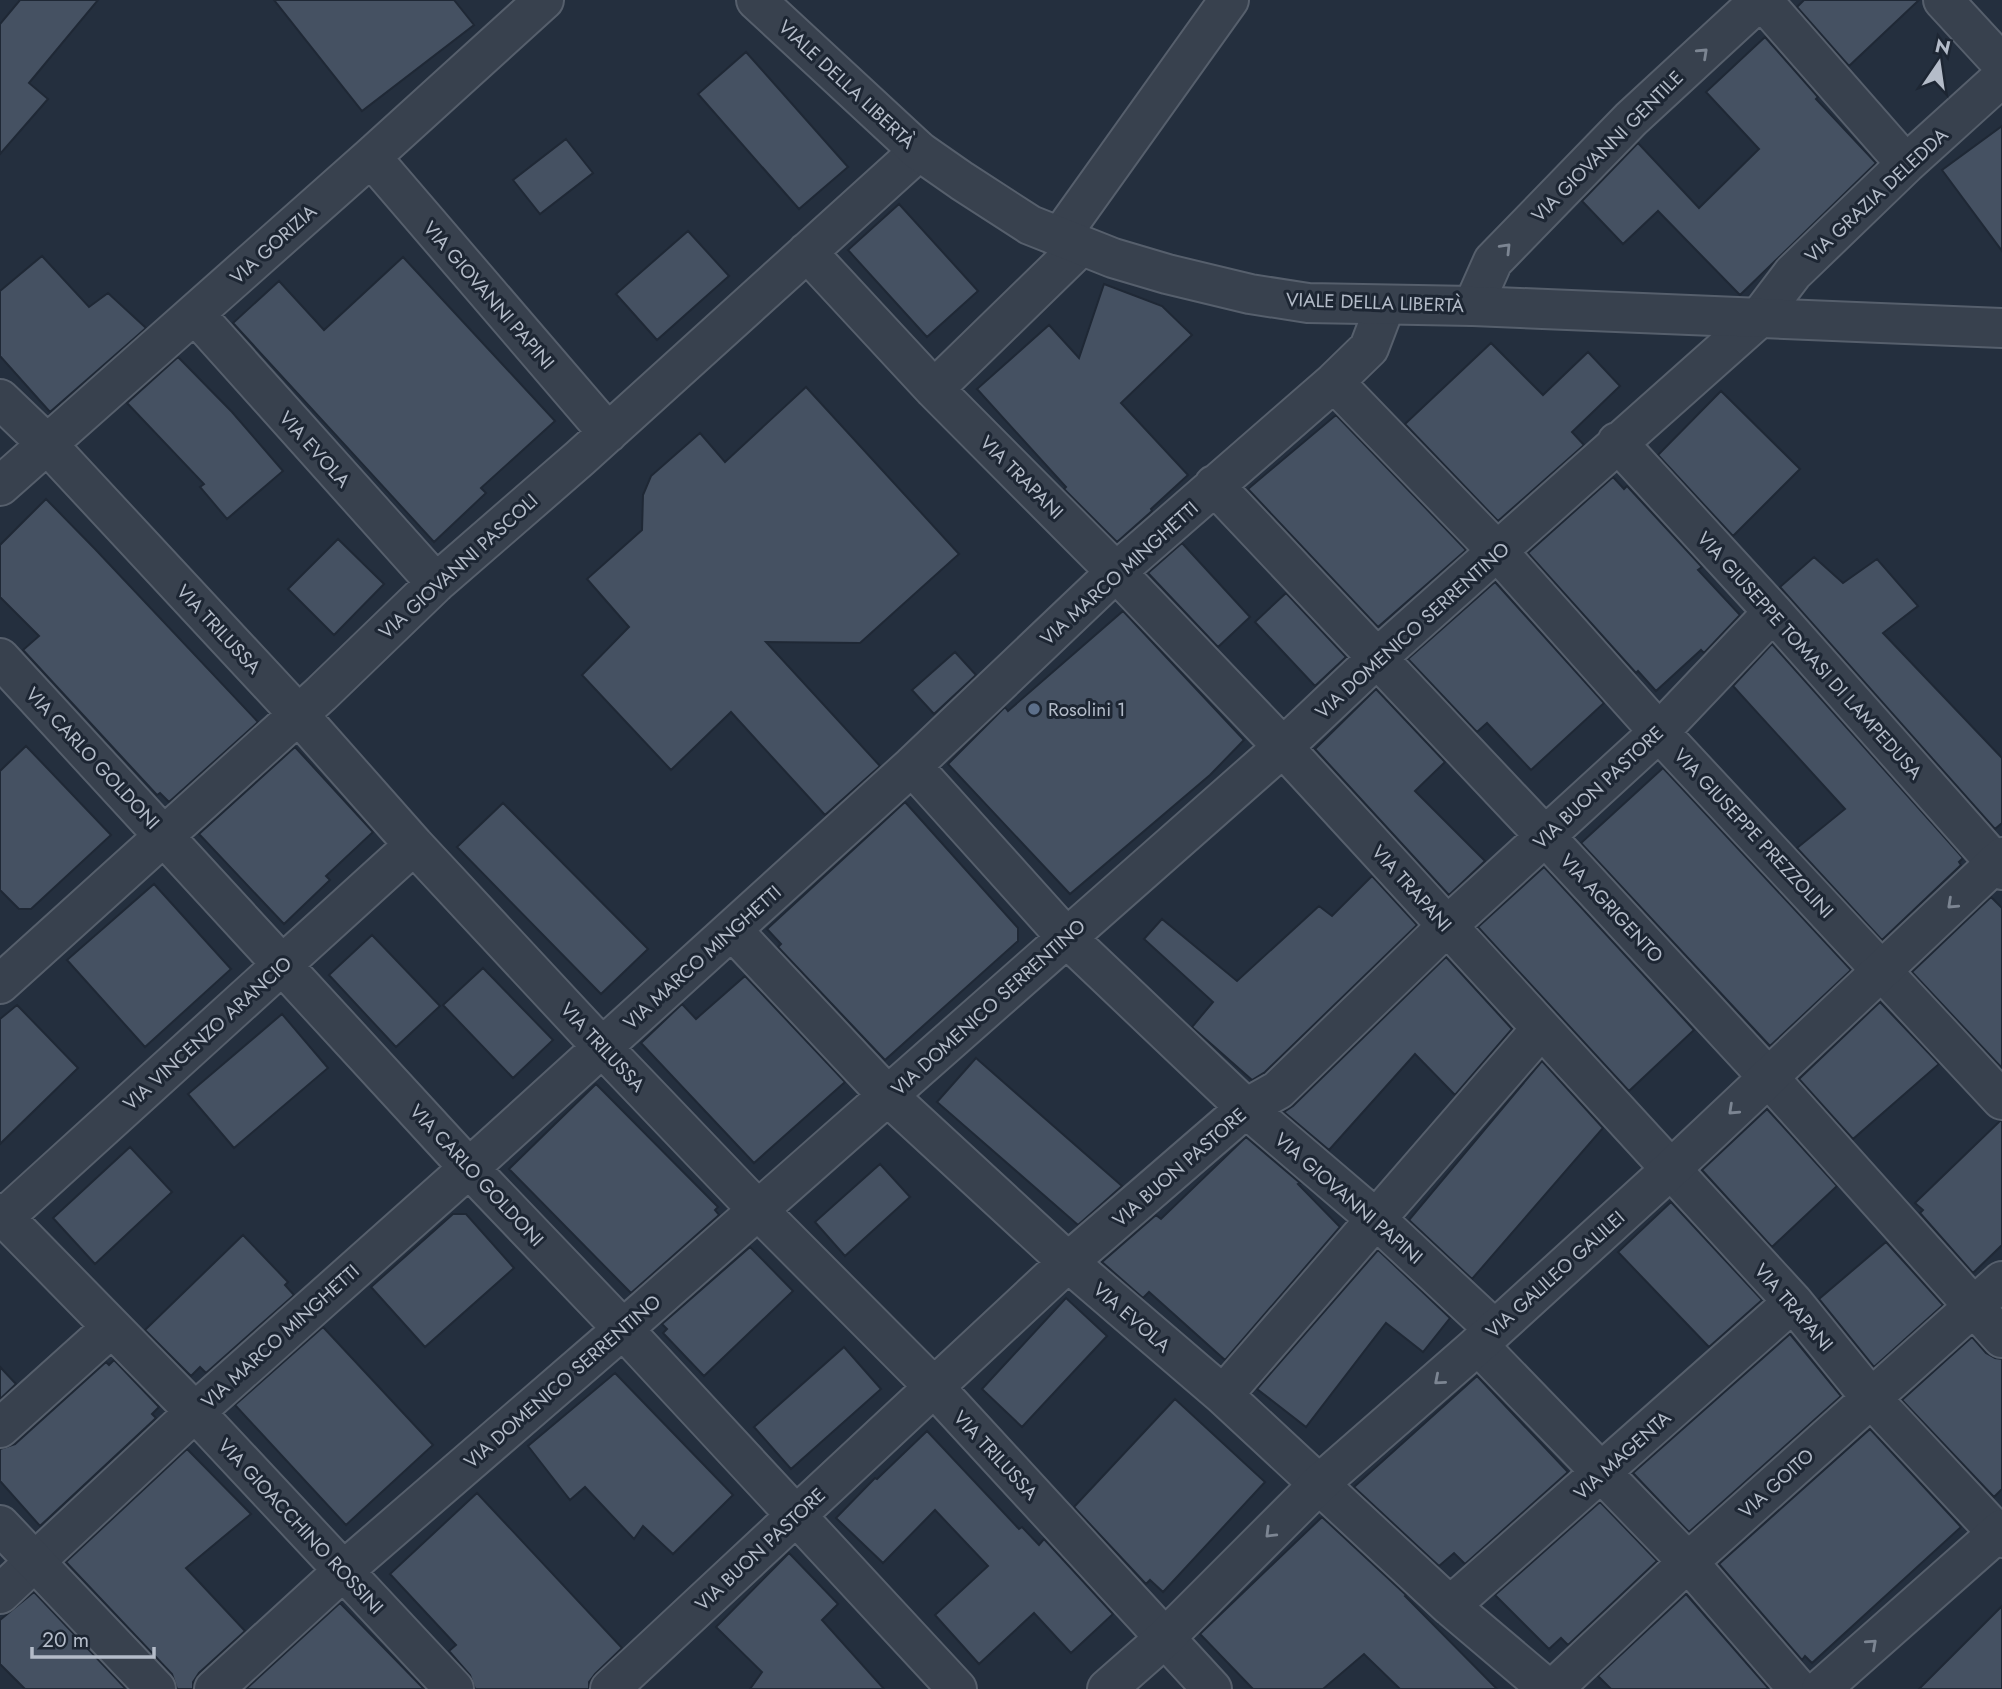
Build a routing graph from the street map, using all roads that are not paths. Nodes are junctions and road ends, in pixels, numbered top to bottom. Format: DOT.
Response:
graph roads {
  1 [pos="544,0"];
  2 [pos="755,0"];
  3 [pos="1229,0"];
  4 [pos="1761,0"];
  5 [pos="1943,0"];
  6 [pos="2002,64"];
  7 [pos="2002,77"];
  8 [pos="919,150"];
  9 [pos="371,158"];
  10 [pos="1906,164"];
  11 [pos="1070,242"];
  12 [pos="807,252"];
  13 [pos="1385,306"];
  14 [pos="1473,306"];
  15 [pos="195,314"];
  16 [pos="1758,319"];
  17 [pos="2002,328"];
  18 [pos="1334,382"];
  19 [pos="934,389"];
  20 [pos="0,399"];
  21 [pos="608,433"];
  22 [pos="1618,442"];
  23 [pos="46,443"];
  24 [pos="1214,485"];
  25 [pos="0,486"];
  26 [pos="1498,552"];
  27 [pos="1116,572"];
  28 [pos="436,583"];
  29 [pos="1773,612"];
  30 [pos="0,658"];
  31 [pos="1377,658"];
  32 [pos="298,714"];
  33 [pos="1659,732"];
  34 [pos="1283,747"];
  35 [pos="912,766"];
  36 [pos="164,835"];
  37 [pos="1545,836"];
  38 [pos="414,845"];
  39 [pos="2000,864"];
  40 [pos="1447,926"];
  41 [pos="732,930"];
  42 [pos="1066,937"];
  43 [pos="281,965"];
  44 [pos="1882,970"];
  45 [pos="0,984"];
  46 [pos="1541,1028"];
  47 [pos="602,1047"];
  48 [pos="1768,1077"];
  49 [pos="888,1096"];
  50 [pos="2002,1100"];
  51 [pos="1246,1108"];
  52 [pos="469,1168"];
  53 [pos="1670,1170"];
  54 [pos="758,1210"];
  55 [pos="1,1217"];
  56 [pos="1376,1219"];
  57 [pos="1068,1262"];
  58 [pos="2002,1281"];
  59 [pos="1793,1302"];
  60 [pos="1973,1307"];
  61 [pos="111,1328"];
  62 [pos="623,1329"];
  63 [pos="1486,1337"];
  64 [pos="2002,1338"];
  65 [pos="934,1388"];
  66 [pos="1223,1395"];
  67 [pos="1871,1398"];
  68 [pos="195,1412"];
  69 [pos="0,1428"];
  70 [pos="1601,1474"];
  71 [pos="1319,1484"];
  72 [pos="795,1516"];
  73 [pos="0,1525"];
  74 [pos="2000,1533"];
  75 [pos="36,1562"];
  76 [pos="1688,1562"];
  77 [pos="343,1571"];
  78 [pos="0,1594"];
  79 [pos="1450,1606"];
  80 [pos="1165,1638"];
  81 [pos="156,1689"];
  82 [pos="214,1689"];
  83 [pos="454,1689"];
  84 [pos="610,1689"];
  85 [pos="957,1689"];
  86 [pos="1107,1689"];
  87 [pos="1212,1689"];
  88 [pos="1550,1689"];
  89 [pos="1798,1689"];
  90 [pos="1821,1689"];
  1 -- 9 [label="street, VIA GORIZIA"];
  2 -- 8 [label="street, VIALE DELLA LIBERTÀ"];
  3 -- 11 [label="street"];
  4 -- 10 [label="street"];
  14 -- 4 [label="street, VIA GIOVANNI GENTILE, one-way"];
  5 -- 6 [label="street"];
  7 -- 10 [label="street, VIA GRAZIA DELEDDA"];
  8 -- 11 [label="street, VIALE DELLA LIBERTÀ"];
  8 -- 12 [label="street, VIA GIOVANNI PASCOLI"];
  9 -- 15 [label="street, VIA GORIZIA"];
  9 -- 21 [label="street, VIA GIOVANNI PAPINI"];
  10 -- 16 [label="street, VIA GRAZIA DELEDDA"];
  11 -- 13 [label="street, VIALE DELLA LIBERTÀ"];
  11 -- 19 [label="street"];
  12 -- 19 [label="street, VIA TRAPANI"];
  12 -- 21 [label="street, VIA GIOVANNI PASCOLI"];
  13 -- 14 [label="street, VIALE DELLA LIBERTÀ"];
  13 -- 18 [label="street, VIA MARCO MINGHETTI"];
  14 -- 16 [label="street, VIALE DELLA LIBERTÀ"];
  15 -- 23 [label="street, VIA GORIZIA"];
  15 -- 28 [label="street, VIA EVOLA"];
  16 -- 17 [label="street, VIALE DELLA LIBERTÀ"];
  16 -- 22 [label="street, VIA DOMENICO SERRENTINO"];
  18 -- 24 [label="street, VIA MARCO MINGHETTI"];
  18 -- 26 [label="street, VIA GIUSEPPE PREZZOLINI"];
  19 -- 27 [label="street, VIA TRAPANI"];
  20 -- 23 [label="street, VIA TRILUSSA"];
  21 -- 28 [label="street, VIA GIOVANNI PASCOLI"];
  22 -- 26 [label="street, VIA DOMENICO SERRENTINO"];
  22 -- 29 [label="street, VIA GIUSEPPE TOMASI DI LAMPEDUSA"];
  23 -- 25 [label="street, VIA GORIZIA"];
  23 -- 32 [label="street, VIA TRILUSSA"];
  24 -- 27 [label="street, VIA MARCO MINGHETTI"];
  24 -- 31 [label="street, VIA AGRIGENTO"];
  26 -- 31 [label="street, VIA DOMENICO SERRENTINO"];
  26 -- 33 [label="street, VIA GIUSEPPE PREZZOLINI"];
  27 -- 34 [label="street, VIA TRAPANI"];
  27 -- 35 [label="street, VIA MARCO MINGHETTI"];
  28 -- 32 [label="street, VIA GIOVANNI PASCOLI"];
  29 -- 33 [label="street, VIA BUON PASTORE"];
  29 -- 39 [label="street, VIA GIUSEPPE TOMASI DI LAMPEDUSA"];
  30 -- 36 [label="street, VIA CARLO GOLDONI"];
  31 -- 34 [label="street, VIA DOMENICO SERRENTINO"];
  31 -- 37 [label="street, VIA AGRIGENTO"];
  32 -- 36 [label="street, VIA GIOVANNI PASCOLI"];
  32 -- 38 [label="street, VIA TRILUSSA"];
  33 -- 37 [label="street, VIA BUON PASTORE"];
  33 -- 44 [label="street, VIA GIUSEPPE PREZZOLINI"];
  34 -- 40 [label="street, VIA TRAPANI"];
  34 -- 42 [label="street, VIA DOMENICO SERRENTINO"];
  35 -- 41 [label="street, VIA MARCO MINGHETTI"];
  35 -- 42 [label="street, VIA GIOVANNI PAPINI"];
  36 -- 43 [label="street, VIA CARLO GOLDONI"];
  36 -- 45 [label="street, VIA GIOVANNI PASCOLI"];
  37 -- 40 [label="street, VIA BUON PASTORE"];
  37 -- 48 [label="street, VIA AGRIGENTO"];
  38 -- 43 [label="street, VIA VINCENZO ARANCIO"];
  38 -- 47 [label="street, VIA TRILUSSA"];
  39 -- 44 [label="street, VIA GALILEO GALILEI, one-way"];
  40 -- 46 [label="street, VIA TRAPANI"];
  40 -- 51 [label="street, VIA BUON PASTORE"];
  41 -- 47 [label="street, VIA MARCO MINGHETTI"];
  41 -- 49 [label="street, VIA EVOLA"];
  42 -- 49 [label="street, VIA DOMENICO SERRENTINO"];
  42 -- 51 [label="street, VIA GIOVANNI PAPINI"];
  43 -- 52 [label="street, VIA CARLO GOLDONI"];
  43 -- 55 [label="street, VIA VINCENZO ARANCIO"];
  44 -- 48 [label="street, VIA GALILEO GALILEI"];
  44 -- 50 [label="street, VIA GIUSEPPE PREZZOLINI"];
  46 -- 53 [label="street, VIA TRAPANI"];
  46 -- 56 [label="street"];
  47 -- 52 [label="street, VIA MARCO MINGHETTI"];
  47 -- 54 [label="street, VIA TRILUSSA"];
  48 -- 53 [label="street, VIA GALILEO GALILEI, one-way"];
  48 -- 60 [label="street, VIA AGRIGENTO"];
  49 -- 54 [label="street, VIA DOMENICO SERRENTINO"];
  49 -- 57 [label="street, VIA EVOLA"];
  51 -- 56 [label="street, VIA GIOVANNI PAPINI"];
  51 -- 57 [label="street, VIA BUON PASTORE"];
  52 -- 62 [label="street, VIA CARLO GOLDONI"];
  52 -- 68 [label="street, VIA MARCO MINGHETTI"];
  53 -- 59 [label="street, VIA TRAPANI"];
  53 -- 63 [label="street, VIA GALILEO GALILEI"];
  54 -- 62 [label="street, VIA DOMENICO SERRENTINO"];
  54 -- 65 [label="street, VIA TRILUSSA"];
  55 -- 61 [label="street, VIA GIOACCHINO ROSSINI"];
  56 -- 63 [label="street, VIA GIOVANNI PAPINI"];
  56 -- 66 [label="street"];
  57 -- 65 [label="street, VIA BUON PASTORE"];
  57 -- 66 [label="street, VIA EVOLA"];
  58 -- 60 [label="street, VIA GOITO"];
  59 -- 67 [label="street, VIA TRAPANI"];
  59 -- 70 [label="street, VIA MAGENTA"];
  60 -- 64 [label="street, VIA AGRIGENTO"];
  60 -- 67 [label="street, VIA GOITO"];
  61 -- 68 [label="street, VIA GIOACCHINO ROSSINI"];
  61 -- 69 [label="street"];
  62 -- 72 [label="street, VIA CARLO GOLDONI"];
  62 -- 77 [label="street, VIA DOMENICO SERRENTINO"];
  63 -- 70 [label="street, VIA GIOVANNI PAPINI"];
  63 -- 71 [label="street, VIA GALILEO GALILEI, one-way"];
  65 -- 72 [label="street, VIA BUON PASTORE"];
  65 -- 80 [label="street, VIA TRILUSSA"];
  66 -- 71 [label="street, VIA EVOLA"];
  67 -- 74 [label="street, VIA TRAPANI"];
  67 -- 76 [label="street, VIA GOITO"];
  68 -- 75 [label="street, VIA MARCO MINGHETTI"];
  68 -- 77 [label="street, VIA GIOACCHINO ROSSINI"];
  70 -- 76 [label="street, VIA GIOVANNI PAPINI"];
  70 -- 79 [label="street, VIA MAGENTA"];
  71 -- 79 [label="street, VIA EVOLA"];
  71 -- 80 [label="street, VIA GALILEO GALILEI, one-way"];
  72 -- 84 [label="street, VIA BUON PASTORE"];
  72 -- 85 [label="street, VIA CARLO GOLDONI"];
  73 -- 75 [label="street"];
  90 -- 74 [label="street, one-way"];
  75 -- 78 [label="street, VIA MARCO MINGHETTI"];
  75 -- 81 [label="street"];
  76 -- 88 [label="street, VIA GOITO"];
  76 -- 89 [label="street, VIA GIOVANNI PAPINI"];
  77 -- 82 [label="street, VIA DOMENICO SERRENTINO"];
  77 -- 83 [label="street, VIA GIOACCHINO ROSSINI"];
  79 -- 88 [label="street, VIA EVOLA"];
  80 -- 86 [label="street, VIA GALILEO GALILEI"];
  80 -- 87 [label="street, VIA TRILUSSA"];
}
